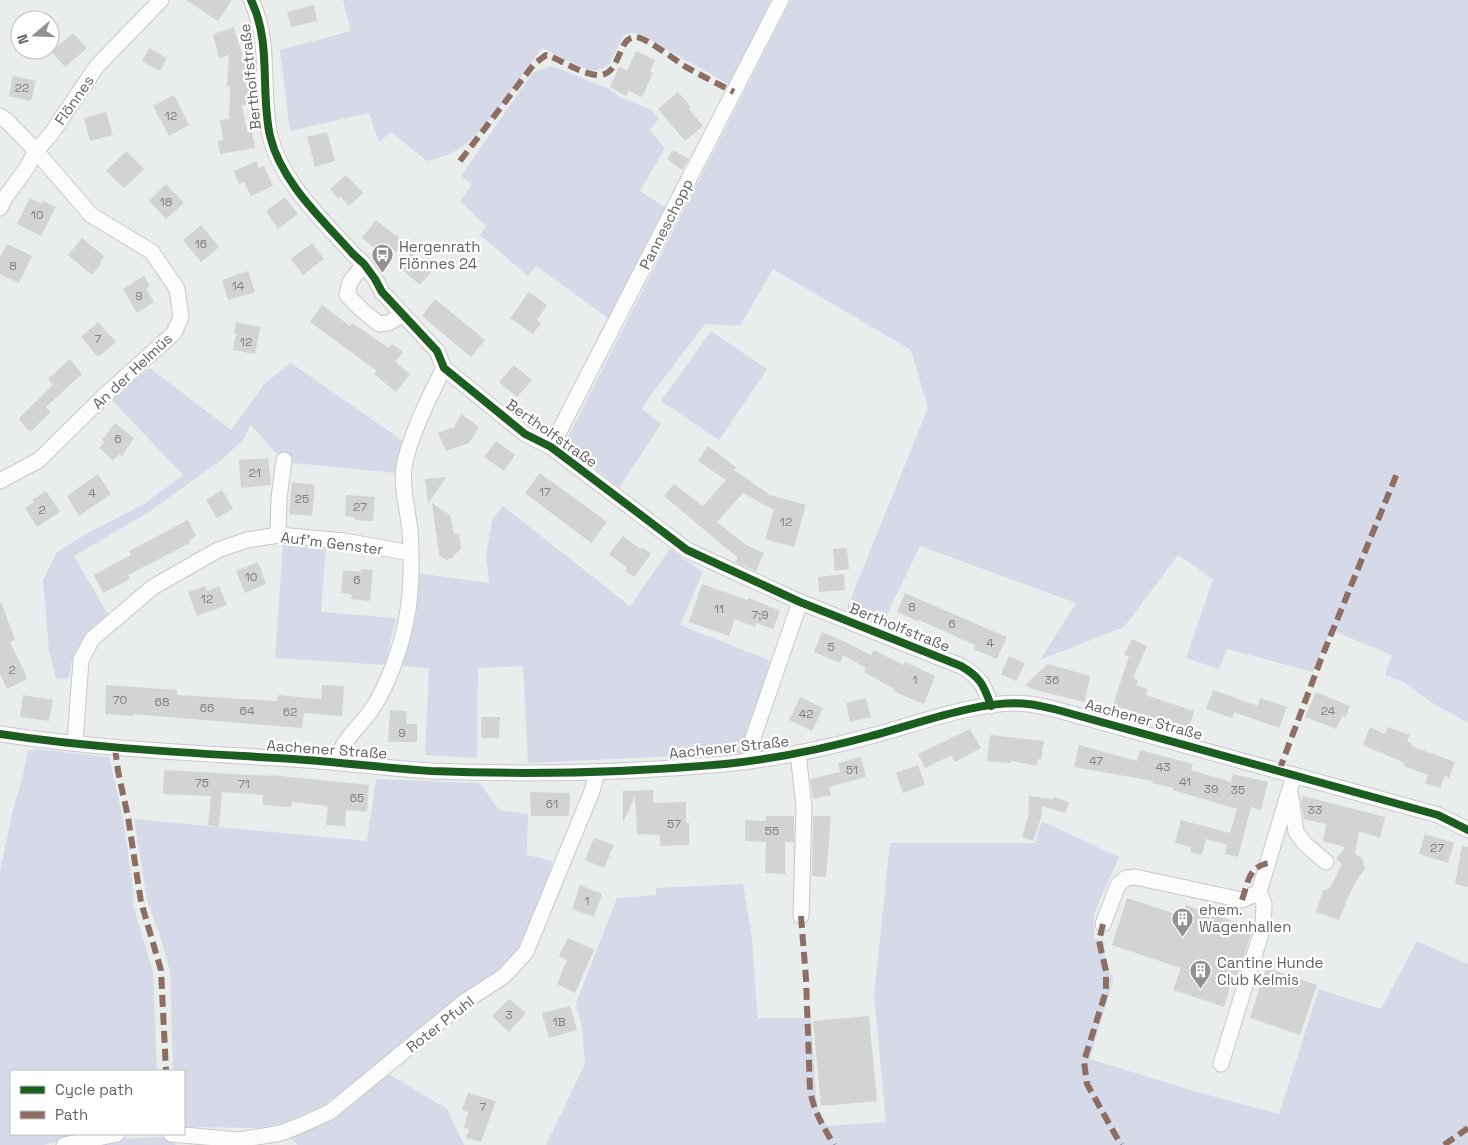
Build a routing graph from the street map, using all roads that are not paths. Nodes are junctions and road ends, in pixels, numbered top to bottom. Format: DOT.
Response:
graph roads {
  1 [pos="161,0"];
  2 [pos="252,0"];
  3 [pos="781,0"];
  4 [pos="0,116"];
  5 [pos="36,151"];
  6 [pos="0,208"];
  7 [pos="364,264"];
  8 [pos="403,315"];
  9 [pos="444,368"];
  10 [pos="551,447"];
  11 [pos="284,460"];
  12 [pos="0,481"];
  13 [pos="278,536"];
  14 [pos="410,553"];
  15 [pos="800,602"];
  16 [pos="991,706"];
  17 [pos="0,734"];
  18 [pos="75,743"];
  19 [pos="798,753"];
  20 [pos="750,761"];
  21 [pos="335,762"];
  22 [pos="597,773"];
  23 [pos="1292,782"];
  24 [pos="1468,830"];
  25 [pos="1326,862"];
  26 [pos="1259,892"];
  27 [pos="801,916"];
  28 [pos="1103,924"];
  29 [pos="1220,1064"];
  30 [pos="112,1135"];
  31 [pos="172,1135"];
  32 [pos="187,1141"];
  33 [pos="64,1145"];
  1 -- 5 [label="street, Flönnes"];
  2 -- 7 [label="street, Bertholfstraße"];
  3 -- 10 [label="street, Panneschopp"];
  4 -- 5 [label="street, An der Helmüs"];
  5 -- 6 [label="street, Flönnes"];
  5 -- 12 [label="street, An der Helmüs"];
  7 -- 8 [label="street, Bertholfstraße"];
  7 -- 8 [label="street"];
  8 -- 9 [label="street, Bertholfstraße"];
  9 -- 10 [label="street, Bertholfstraße"];
  9 -- 14 [label="street"];
  10 -- 15 [label="street, Bertholfstraße"];
  11 -- 13 [label="street"];
  13 -- 14 [label="street, Auf'm Genster"];
  13 -- 18 [label="street, Auf'm Genster"];
  14 -- 21 [label="street"];
  15 -- 16 [label="street, Bertholfstraße"];
  15 -- 20 [label="street"];
  16 -- 19 [label="street, Aachener Straße"];
  16 -- 23 [label="street, Aachener Straße"];
  17 -- 18 [label="street, Aachener Straße"];
  18 -- 21 [label="street, Aachener Straße"];
  19 -- 20 [label="street, Aachener Straße"];
  19 -- 27 [label="street"];
  20 -- 22 [label="street, Aachener Straße"];
  21 -- 22 [label="street, Aachener Straße"];
  22 -- 32 [label="street, Roter Pfuhl"];
  23 -- 24 [label="street, Aachener Straße"];
  23 -- 25 [label="street"];
  23 -- 26 [label="street"];
  26 -- 28 [label="street"];
  26 -- 29 [label="street"];
  30 -- 33 [label="street"];
  31 -- 32 [label="street, Roter Pfuhl"];
}
